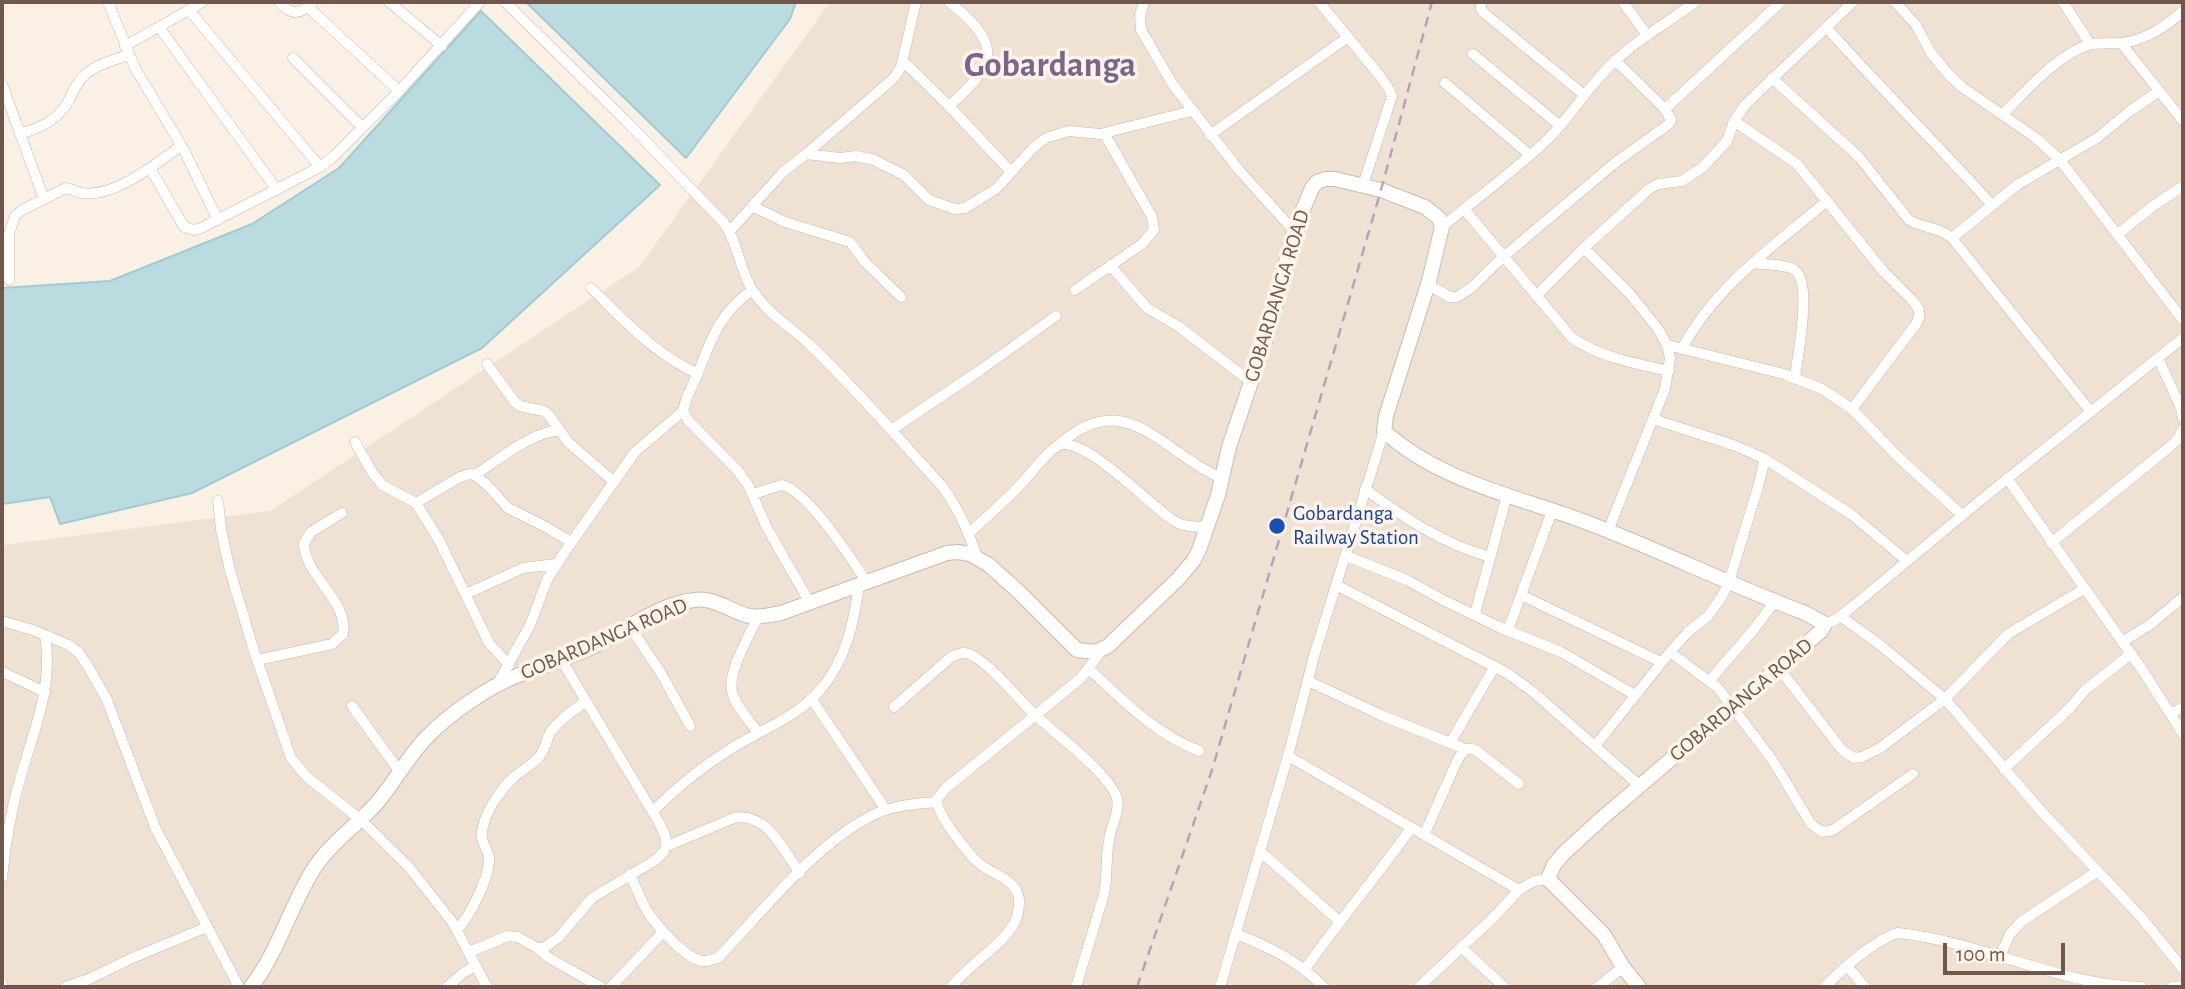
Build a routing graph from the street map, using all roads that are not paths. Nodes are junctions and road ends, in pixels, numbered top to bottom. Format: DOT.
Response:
graph roads {
  1 [pos="108,2"];
  2 [pos="279,2"];
  3 [pos="389,2"];
  4 [pos="480,2"];
  5 [pos="505,2"];
  6 [pos="916,2"];
  7 [pos="949,2"];
  8 [pos="1144,2"];
  9 [pos="1319,2"];
  10 [pos="1481,2"];
  11 [pos="1623,2"];
  12 [pos="1695,2"];
  13 [pos="1781,2"];
  14 [pos="1853,2"];
  15 [pos="1895,2"];
  16 [pos="2063,2"];
  17 [pos="199,3"];
  18 [pos="310,5"];
  19 [pos="189,10"];
  20 [pos="2183,10"];
  21 [pos="159,27"];
  22 [pos="1826,27"];
  23 [pos="1647,36"];
  24 [pos="1348,37"];
  25 [pos="2121,43"];
  26 [pos="2090,44"];
  27 [pos="442,46"];
  28 [pos="126,50"];
  29 [pos="1473,54"];
  30 [pos="293,58"];
  31 [pos="1615,60"];
  32 [pos="902,61"];
  33 [pos="1772,78"];
  34 [pos="1445,83"];
  35 [pos="2,84"];
  36 [pos="399,91"];
  37 [pos="2158,92"];
  38 [pos="1583,94"];
  39 [pos="949,106"];
  40 [pos="1665,109"];
  41 [pos="1192,111"];
  42 [pos="2003,114"];
  43 [pos="1734,121"];
  44 [pos="2183,121"];
  45 [pos="1559,125"];
  46 [pos="362,127"];
  47 [pos="1104,133"];
  48 [pos="20,134"];
  49 [pos="1210,135"];
  50 [pos="181,146"];
  51 [pos="806,154"];
  52 [pos="1530,155"];
  53 [pos="2060,160"];
  54 [pos="320,167"];
  55 [pos="150,168"];
  56 [pos="1011,172"];
  57 [pos="1363,185"];
  58 [pos="2183,186"];
  59 [pos="277,190"];
  60 [pos="44,198"];
  61 [pos="1826,201"];
  62 [pos="1992,205"];
  63 [pos="752,206"];
  64 [pos="1464,209"];
  65 [pos="218,220"];
  66 [pos="1442,226"];
  67 [pos="730,231"];
  68 [pos="1294,231"];
  69 [pos="2118,234"];
  70 [pos="1952,238"];
  71 [pos="1584,248"];
  72 [pos="1503,257"];
  73 [pos="1754,263"];
  74 [pos="1110,265"];
  75 [pos="9,280"];
  76 [pos="1428,285"];
  77 [pos="591,288"];
  78 [pos="752,290"];
  79 [pos="1075,290"];
  80 [pos="1536,296"];
  81 [pos="901,297"];
  82 [pos="1056,316"];
  83 [pos="2183,320"];
  84 [pos="2183,338"];
  85 [pos="1667,345"];
  86 [pos="1682,349"];
  87 [pos="2158,358"];
  88 [pos="486,364"];
  89 [pos="1669,370"];
  90 [pos="698,374"];
  91 [pos="1795,377"];
  92 [pos="1251,382"];
  93 [pos="1852,409"];
  94 [pos="683,411"];
  95 [pos="2091,412"];
  96 [pos="2183,418"];
  97 [pos="1653,419"];
  98 [pos="2183,429"];
  99 [pos="559,430"];
  100 [pos="891,430"];
  101 [pos="1384,431"];
  102 [pos="355,442"];
  103 [pos="1059,445"];
  104 [pos="1765,459"];
  105 [pos="475,475"];
  106 [pos="1221,478"];
  107 [pos="2007,478"];
  108 [pos="613,481"];
  109 [pos="1365,489"];
  110 [pos="753,494"];
  111 [pos="1507,495"];
  112 [pos="218,500"];
  113 [pos="416,503"];
  114 [pos="1552,511"];
  115 [pos="342,513"];
  116 [pos="1962,515"];
  117 [pos="1207,527"];
  118 [pos="1608,531"];
  119 [pos="969,533"];
  120 [pos="571,542"];
  121 [pos="2051,542"];
  122 [pos="1346,556"];
  123 [pos="977,557"];
  124 [pos="1490,557"];
  125 [pos="1908,561"];
  126 [pos="556,564"];
  127 [pos="1730,582"];
  128 [pos="863,584"];
  129 [pos="1336,585"];
  130 [pos="2084,589"];
  131 [pos="466,594"];
  132 [pos="1521,595"];
  133 [pos="2183,597"];
  134 [pos="1775,601"];
  135 [pos="810,603"];
  136 [pos="1475,614"];
  137 [pos="1840,616"];
  138 [pos="758,617"];
  139 [pos="2,621"];
  140 [pos="1825,624"];
  141 [pos="630,627"];
  142 [pos="1507,630"];
  143 [pos="45,635"];
  144 [pos="2122,642"];
  145 [pos="1102,650"];
  146 [pos="1670,652"];
  147 [pos="2131,654"];
  148 [pos="257,660"];
  149 [pos="562,660"];
  150 [pos="1661,662"];
  151 [pos="509,664"];
  152 [pos="1495,666"];
  153 [pos="1778,667"];
  154 [pos="1088,669"];
  155 [pos="2,673"];
  156 [pos="1710,680"];
  157 [pos="1308,681"];
  158 [pos="496,686"];
  159 [pos="45,692"];
  160 [pos="1635,695"];
  161 [pos="811,698"];
  162 [pos="1945,699"];
  163 [pos="586,701"];
  164 [pos="352,706"];
  165 [pos="894,707"];
  166 [pos="2183,707"];
  167 [pos="1732,709"];
  168 [pos="2171,714"];
  169 [pos="1036,716"];
  170 [pos="690,726"];
  171 [pos="758,732"];
  172 [pos="2183,734"];
  173 [pos="1450,743"];
  174 [pos="1595,746"];
  175 [pos="1465,749"];
  176 [pos="1199,751"];
  177 [pos="1288,756"];
  178 [pos="2004,769"];
  179 [pos="400,772"];
  180 [pos="1913,774"];
  181 [pos="1519,784"];
  182 [pos="1640,786"];
  183 [pos="937,802"];
  184 [pos="886,810"];
  185 [pos="653,811"];
  186 [pos="361,820"];
  187 [pos="6,825"];
  188 [pos="1411,828"];
  189 [pos="1424,835"];
  190 [pos="667,846"];
  191 [pos="1260,851"];
  192 [pos="2098,871"];
  193 [pos="800,873"];
  194 [pos="630,874"];
  195 [pos="2,878"];
  196 [pos="1548,879"];
  197 [pos="1519,890"];
  198 [pos="1339,921"];
  199 [pos="207,927"];
  200 [pos="457,930"];
  201 [pos="663,932"];
  202 [pos="1236,934"];
  203 [pos="1461,947"];
  204 [pos="537,948"];
  205 [pos="469,952"];
  206 [pos="2000,956"];
  207 [pos="1847,965"];
  208 [pos="475,966"];
  209 [pos="1623,967"];
  210 [pos="1305,969"];
  211 [pos="2183,969"];
  212 [pos="2183,986"];
  213 [pos="65,987"];
  214 [pos="239,987"];
  215 [pos="251,987"];
  216 [pos="447,987"];
  217 [pos="487,987"];
  218 [pos="601,987"];
  219 [pos="611,987"];
  220 [pos="951,987"];
  221 [pos="1076,987"];
  222 [pos="1220,987"];
  223 [pos="1324,987"];
  224 [pos="1419,987"];
  225 [pos="1504,987"];
  226 [pos="1598,987"];
  227 [pos="1639,987"];
  228 [pos="1825,987"];
  229 [pos="1865,987"];
  230 [pos="2142,987"];
  231 [pos="2172,987"];
  1 -- 28 [label="street"];
  2 -- 18 [label="street"];
  3 -- 27 [label="street"];
  4 -- 27 [label="street"];
  5 -- 67 [label="street"];
  6 -- 32 [label="street"];
  7 -- 39 [label="street"];
  8 -- 41 [label="street"];
  9 -- 24 [label="street"];
  10 -- 38 [label="street"];
  11 -- 23 [label="street"];
  12 -- 23 [label="street"];
  13 -- 40 [label="street"];
  14 -- 22 [label="street"];
  15 -- 42 [label="street"];
  16 -- 26 [label="street"];
  17 -- 19 [label="street"];
  18 -- 36 [label="street"];
  19 -- 21 [label="street"];
  19 -- 54 [label="street"];
  20 -- 25 [label="street"];
  21 -- 28 [label="street"];
  21 -- 59 [label="street"];
  22 -- 33 [label="street"];
  22 -- 62 [label="street"];
  23 -- 31 [label="street"];
  24 -- 49 [label="street"];
  24 -- 57 [label="street"];
  25 -- 26 [label="street"];
  25 -- 37 [label="street"];
  26 -- 42 [label="street"];
  27 -- 36 [label="street"];
  28 -- 48 [label="street"];
  28 -- 50 [label="street"];
  29 -- 45 [label="street"];
  30 -- 46 [label="street"];
  31 -- 38 [label="street"];
  31 -- 40 [label="street"];
  32 -- 39 [label="street"];
  32 -- 51 [label="street"];
  33 -- 43 [label="street"];
  33 -- 70 [label="street"];
  34 -- 52 [label="street"];
  35 -- 48 [label="street"];
  36 -- 46 [label="street"];
  37 -- 44 [label="street"];
  37 -- 53 [label="street"];
  38 -- 45 [label="street"];
  39 -- 56 [label="street"];
  40 -- 72 [label="street"];
  41 -- 47 [label="street"];
  41 -- 49 [label="street"];
  42 -- 53 [label="street"];
  43 -- 61 [label="street"];
  43 -- 71 [label="street"];
  45 -- 52 [label="street"];
  46 -- 54 [label="street"];
  47 -- 56 [label="street"];
  47 -- 74 [label="street"];
  48 -- 60 [label="street"];
  49 -- 68 [label="street"];
  50 -- 55 [label="street"];
  50 -- 65 [label="street"];
  51 -- 56 [label="street"];
  51 -- 63 [label="street"];
  52 -- 64 [label="street"];
  53 -- 62 [label="street"];
  53 -- 69 [label="street"];
  54 -- 59 [label="street"];
  55 -- 60 [label="street"];
  55 -- 65 [label="street"];
  57 -- 66 [label="main road, GOBARDANGA ROAD"];
  57 -- 68 [label="main road, GOBARDANGA ROAD"];
  58 -- 69 [label="street"];
  59 -- 65 [label="street"];
  60 -- 75 [label="street"];
  61 -- 73 [label="street"];
  61 -- 93 [label="street"];
  62 -- 70 [label="street"];
  63 -- 67 [label="street"];
  63 -- 81 [label="street"];
  64 -- 66 [label="street"];
  64 -- 72 [label="street"];
  66 -- 76 [label="main road"];
  67 -- 78 [label="street"];
  68 -- 92 [label="main road, GOBARDANGA ROAD"];
  69 -- 83 [label="street"];
  70 -- 95 [label="street"];
  71 -- 80 [label="street"];
  71 -- 85 [label="street"];
  72 -- 76 [label="street"];
  72 -- 80 [label="street"];
  73 -- 86 [label="street"];
  73 -- 91 [label="street"];
  74 -- 79 [label="street"];
  74 -- 92 [label="street"];
  76 -- 101 [label="main road"];
  77 -- 90 [label="street"];
  78 -- 90 [label="street"];
  78 -- 100 [label="street"];
  80 -- 89 [label="street"];
  82 -- 100 [label="street"];
  84 -- 87 [label="street"];
  85 -- 86 [label="street"];
  85 -- 89 [label="street"];
  86 -- 91 [label="street"];
  87 -- 95 [label="street"];
  87 -- 96 [label="street"];
  88 -- 99 [label="street"];
  89 -- 97 [label="street"];
  90 -- 94 [label="street"];
  91 -- 93 [label="street"];
  92 -- 106 [label="main road, GOBARDANGA ROAD"];
  93 -- 116 [label="street"];
  94 -- 108 [label="street"];
  94 -- 110 [label="street"];
  95 -- 107 [label="street"];
  97 -- 104 [label="street"];
  97 -- 118 [label="street"];
  98 -- 121 [label="street"];
  99 -- 105 [label="street"];
  99 -- 108 [label="street"];
  100 -- 119 [label="street"];
  101 -- 109 [label="street"];
  101 -- 111 [label="main road, GOBARDANGA ROAD"];
  102 -- 113 [label="street"];
  103 -- 106 [label="street"];
  103 -- 117 [label="street"];
  103 -- 119 [label="street"];
  104 -- 125 [label="street"];
  104 -- 127 [label="street"];
  105 -- 113 [label="street"];
  105 -- 120 [label="street"];
  106 -- 117 [label="main road, GOBARDANGA ROAD"];
  107 -- 116 [label="street"];
  107 -- 121 [label="street"];
  108 -- 120 [label="street"];
  109 -- 122 [label="street"];
  109 -- 124 [label="street"];
  110 -- 128 [label="street"];
  110 -- 135 [label="street"];
  111 -- 114 [label="main road, GOBARDANGA ROAD"];
  111 -- 124 [label="street"];
  112 -- 148 [label="street"];
  113 -- 131 [label="street"];
  114 -- 118 [label="main road, GOBARDANGA ROAD"];
  114 -- 132 [label="street"];
  115 -- 148 [label="street"];
  116 -- 125 [label="street"];
  117 -- 145 [label="main road, GOBARDANGA ROAD"];
  118 -- 127 [label="main road, GOBARDANGA ROAD"];
  119 -- 123 [label="street"];
  120 -- 126 [label="street"];
  121 -- 130 [label="street"];
  122 -- 129 [label="street"];
  122 -- 136 [label="street"];
  123 -- 128 [label="main road, GOBARDANGA ROAD"];
  123 -- 145 [label="main road"];
  124 -- 136 [label="street"];
  125 -- 137 [label="street"];
  126 -- 131 [label="street"];
  126 -- 151 [label="street"];
  127 -- 134 [label="main road, GOBARDANGA ROAD"];
  127 -- 146 [label="street"];
  128 -- 135 [label="main road, GOBARDANGA ROAD"];
  128 -- 161 [label="street"];
  129 -- 152 [label="street"];
  129 -- 157 [label="street"];
  130 -- 144 [label="street"];
  130 -- 162 [label="street"];
  131 -- 151 [label="street"];
  132 -- 142 [label="street"];
  132 -- 150 [label="street"];
  133 -- 144 [label="street"];
  134 -- 140 [label="main road, GOBARDANGA ROAD"];
  134 -- 156 [label="street"];
  135 -- 138 [label="main road, GOBARDANGA ROAD"];
  136 -- 142 [label="street"];
  137 -- 140 [label="street"];
  137 -- 162 [label="street"];
  138 -- 141 [label="main road, GOBARDANGA ROAD"];
  138 -- 171 [label="street"];
  139 -- 143 [label="street"];
  140 -- 153 [label="main road, GOBARDANGA ROAD"];
  141 -- 149 [label="main road, GOBARDANGA ROAD"];
  141 -- 170 [label="street"];
  142 -- 160 [label="street"];
  143 -- 159 [label="street"];
  143 -- 199 [label="street"];
  144 -- 147 [label="street"];
  145 -- 154 [label="street"];
  146 -- 150 [label="street"];
  146 -- 156 [label="street"];
  147 -- 168 [label="street"];
  147 -- 178 [label="street"];
  148 -- 186 [label="street"];
  149 -- 158 [label="main road, GOBARDANGA ROAD"];
  149 -- 163 [label="street"];
  150 -- 160 [label="street"];
  151 -- 158 [label="street"];
  152 -- 173 [label="street"];
  152 -- 174 [label="street"];
  153 -- 162 [label="street"];
  153 -- 167 [label="main road, GOBARDANGA ROAD"];
  154 -- 169 [label="street"];
  154 -- 176 [label="street"];
  155 -- 159 [label="street"];
  156 -- 167 [label="street"];
  157 -- 173 [label="street"];
  157 -- 177 [label="street"];
  158 -- 179 [label="main road, GOBARDANGA ROAD"];
  159 -- 187 [label="street"];
  160 -- 174 [label="street"];
  161 -- 171 [label="street"];
  161 -- 184 [label="street"];
  162 -- 178 [label="street"];
  163 -- 185 [label="street"];
  163 -- 200 [label="street"];
  164 -- 179 [label="street"];
  165 -- 169 [label="street"];
  166 -- 168 [label="street"];
  167 -- 180 [label="street"];
  167 -- 182 [label="main road, GOBARDANGA ROAD"];
  168 -- 172 [label="street"];
  169 -- 183 [label="street"];
  169 -- 221 [label="street"];
  171 -- 185 [label="street"];
  173 -- 175 [label="street"];
  174 -- 182 [label="street"];
  175 -- 181 [label="street"];
  175 -- 189 [label="street"];
  177 -- 188 [label="street"];
  177 -- 191 [label="street"];
  178 -- 192 [label="street"];
  179 -- 186 [label="main road, GOBARDANGA ROAD"];
  182 -- 196 [label="main road, GOBARDANGA ROAD"];
  183 -- 184 [label="street"];
  183 -- 220 [label="street"];
  184 -- 193 [label="street"];
  185 -- 190 [label="street"];
  186 -- 200 [label="street"];
  186 -- 215 [label="main road, GOBARDANGA ROAD"];
  187 -- 195 [label="street"];
  188 -- 189 [label="street"];
  188 -- 198 [label="street"];
  189 -- 197 [label="street"];
  190 -- 193 [label="street"];
  190 -- 194 [label="street"];
  191 -- 198 [label="street"];
  191 -- 202 [label="street"];
  192 -- 206 [label="street"];
  192 -- 211 [label="street"];
  193 -- 201 [label="street"];
  194 -- 201 [label="street"];
  194 -- 204 [label="street"];
  196 -- 197 [label="street"];
  196 -- 209 [label="main road"];
  197 -- 203 [label="street"];
  198 -- 210 [label="street"];
  199 -- 213 [label="street"];
  199 -- 214 [label="street"];
  200 -- 205 [label="street"];
  201 -- 219 [label="street"];
  202 -- 210 [label="street"];
  202 -- 222 [label="street"];
  203 -- 224 [label="street"];
  203 -- 225 [label="street"];
  204 -- 205 [label="street"];
  204 -- 218 [label="street"];
  205 -- 208 [label="street"];
  206 -- 207 [label="street"];
  206 -- 230 [label="street"];
  207 -- 228 [label="street"];
  207 -- 229 [label="street"];
  208 -- 216 [label="street"];
  208 -- 217 [label="street"];
  209 -- 226 [label="street"];
  209 -- 227 [label="main road"];
  210 -- 223 [label="street"];
  212 -- 231 [label="street"];
}
